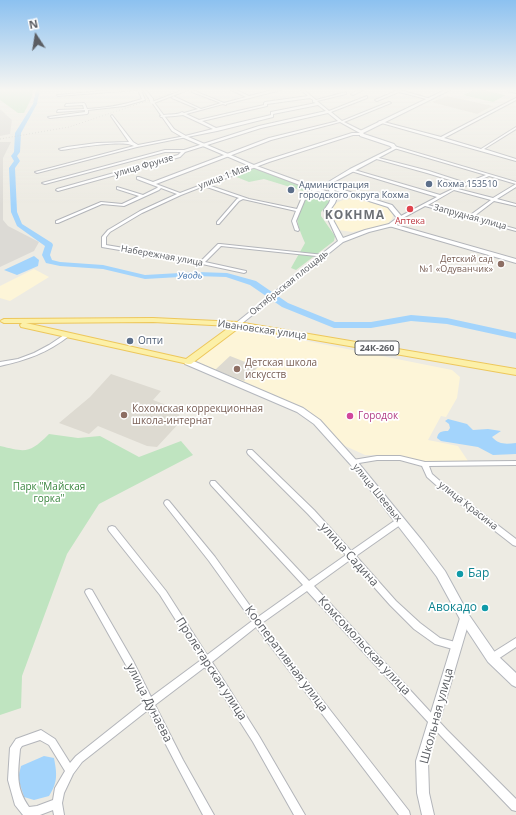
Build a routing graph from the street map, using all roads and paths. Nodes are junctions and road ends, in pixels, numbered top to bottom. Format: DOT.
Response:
graph roads {
  1 [pos="121,128"];
  2 [pos="171,128"];
  3 [pos="213,128"];
  4 [pos="224,128"];
  5 [pos="257,128"];
  6 [pos="314,128"];
  7 [pos="352,128"];
  8 [pos="370,128"];
  9 [pos="403,128"];
  10 [pos="460,128"];
  11 [pos="516,128"];
  12 [pos="217,130"];
  13 [pos="361,133"];
  14 [pos="185,137"];
  15 [pos="441,138"];
  16 [pos="132,143"];
  17 [pos="204,145"];
  18 [pos="137,146"];
  19 [pos="395,147"];
  20 [pos="62,149"];
  21 [pos="482,149"];
  22 [pos="184,151"];
  23 [pos="226,154"];
  24 [pos="375,158"];
  25 [pos="516,160"];
  26 [pos="253,166"];
  27 [pos="98,169"];
  28 [pos="352,170"];
  29 [pos="37,172"];
  30 [pos="488,175"];
  31 [pos="109,176"];
  32 [pos="138,178"];
  33 [pos="44,183"];
  34 [pos="152,184"];
  35 [pos="466,184"];
  36 [pos="516,184"];
  37 [pos="204,185"];
  38 [pos="160,186"];
  39 [pos="328,186"];
  40 [pos="118,188"];
  41 [pos="454,188"];
  42 [pos="315,189"];
  43 [pos="58,190"];
  44 [pos="180,194"];
  45 [pos="353,194"];
  46 [pos="335,195"];
  47 [pos="143,196"];
  48 [pos="439,196"];
  49 [pos="362,197"];
  50 [pos="243,198"];
  51 [pos="494,199"];
  52 [pos="332,203"];
  53 [pos="424,205"];
  54 [pos="516,205"];
  55 [pos="297,210"];
  56 [pos="396,212"];
  57 [pos="411,213"];
  58 [pos="470,217"];
  59 [pos="400,218"];
  60 [pos="57,222"];
  61 [pos="218,222"];
  62 [pos="391,225"];
  63 [pos="335,228"];
  64 [pos="297,230"];
  65 [pos="516,230"];
  66 [pos="367,231"];
  67 [pos="341,241"];
  68 [pos="104,246"];
  69 [pos="324,256"];
  70 [pos="516,261"];
  71 [pos="202,263"];
  72 [pos="244,272"];
  73 [pos="2,320"];
  74 [pos="53,321"];
  75 [pos="238,324"];
  76 [pos="44,330"];
  77 [pos="67,335"];
  78 [pos="188,362"];
  79 [pos="0,364"];
  80 [pos="516,372"];
  81 [pos="250,452"];
  82 [pos="353,462"];
  83 [pos="425,464"];
  84 [pos="516,464"];
  85 [pos="213,483"];
  86 [pos="167,503"];
  87 [pos="400,521"];
  88 [pos="112,529"];
  89 [pos="516,543"];
  90 [pos="350,556"];
  91 [pos="307,586"];
  92 [pos="89,592"];
  93 [pos="465,618"];
  94 [pos="257,622"];
  95 [pos="516,642"];
  96 [pos="456,646"];
  97 [pos="492,658"];
  98 [pos="206,661"];
  99 [pos="516,681"];
  100 [pos="150,703"];
  101 [pos="434,721"];
  102 [pos="70,771"];
  103 [pos="57,803"];
  104 [pos="516,806"];
  105 [pos="28,813"];
  106 [pos="59,815"];
  107 [pos="209,815"];
  108 [pos="300,815"];
  109 [pos="405,815"];
  110 [pos="428,815"];
  1 -- 16 [label="street"];
  2 -- 14 [label="street"];
  3 -- 12 [label="street"];
  4 -- 12 [label="street"];
  5 -- 17 [label="street, улица Фрунзе"];
  6 -- 23 [label="street"];
  7 -- 13 [label="street"];
  8 -- 13 [label="main road"];
  9 -- 15 [label="street"];
  10 -- 15 [label="street"];
  11 -- 21 [label="street"];
  12 -- 14 [label="street"];
  13 -- 19 [label="main road"];
  13 -- 26 [label="street, улица 1 Мая"];
  14 -- 17 [label="street"];
  14 -- 18 [label="street"];
  15 -- 21 [label="street"];
  16 -- 18 [label="street"];
  16 -- 20 [label="street"];
  17 -- 22 [label="street, улица Фрунзе"];
  17 -- 23 [label="street"];
  18 -- 29 [label="street"];
  19 -- 24 [label="main road"];
  19 -- 30 [label="street"];
  21 -- 25 [label="street"];
  22 -- 27 [label="street"];
  22 -- 31 [label="street, улица Фрунзе"];
  23 -- 26 [label="street"];
  23 -- 34 [label="street"];
  24 -- 28 [label="main road"];
  24 -- 35 [label="street"];
  26 -- 37 [label="street, улица 1 Мая"];
  26 -- 42 [label="street"];
  27 -- 31 [label="street"];
  27 -- 33 [label="street"];
  28 -- 39 [label="main road"];
  28 -- 48 [label="street"];
  30 -- 35 [label="street"];
  30 -- 36 [label="street"];
  31 -- 43 [label="street, улица Фрунзе"];
  32 -- 34 [label="street"];
  34 -- 38 [label="street"];
  35 -- 41 [label="street"];
  36 -- 51 [label="street"];
  37 -- 44 [label="street, улица 1 Мая"];
  37 -- 50 [label="street"];
  38 -- 44 [label="street"];
  38 -- 47 [label="street"];
  39 -- 42 [label="street"];
  39 -- 45 [label="main road"];
  39 -- 46 [label="main road"];
  40 -- 47 [label="street"];
  41 -- 48 [label="street"];
  41 -- 51 [label="street"];
  42 -- 46 [label="street"];
  42 -- 55 [label="street"];
  44 -- 68 [label="street, улица 1 Мая"];
  45 -- 46 [label="street"];
  45 -- 49 [label="main road"];
  46 -- 52 [label="main road"];
  47 -- 60 [label="street"];
  48 -- 53 [label="street"];
  49 -- 52 [label="main road"];
  49 -- 56 [label="main road"];
  50 -- 55 [label="street"];
  50 -- 61 [label="street"];
  51 -- 54 [label="street"];
  51 -- 58 [label="street"];
  52 -- 63 [label="main road"];
  53 -- 57 [label="street"];
  53 -- 58 [label="street, Запрудная улица"];
  55 -- 64 [label="street"];
  56 -- 57 [label="street"];
  56 -- 59 [label="main road"];
  57 -- 59 [label="street"];
  58 -- 65 [label="street, Запрудная улица"];
  59 -- 62 [label="main road"];
  62 -- 66 [label="main road"];
  62 -- 70 [label="street"];
  63 -- 66 [label="main road"];
  63 -- 67 [label="main road"];
  66 -- 67 [label="main road"];
  67 -- 69 [label="main road, Октябрьская площадь"];
  68 -- 71 [label="street, Набережная улица"];
  69 -- 71 [label="street"];
  69 -- 75 [label="main road, Октябрьская площадь"];
  71 -- 72 [label="street, Набережная улица"];
  73 -- 74 [label="main road, Ивановская улица / 24К-260"];
  73 -- 76 [label="main road, Ивановская улица"];
  74 -- 75 [label="main road, Ивановская улица / 24К-260"];
  74 -- 76 [label="main road"];
  75 -- 78 [label="main road"];
  75 -- 80 [label="main road, Ивановская улица / 24К-260"];
  76 -- 77 [label="main road, Ивановская улица"];
  77 -- 78 [label="main road, Ивановская улица"];
  77 -- 79 [label="street"];
  78 -- 82 [label="main road, улица Шеевых"];
  81 -- 90 [label="street, улица Садина"];
  82 -- 83 [label="street"];
  82 -- 87 [label="main road, улица Шеевых"];
  83 -- 84 [label="street"];
  83 -- 89 [label="street, улица Красина"];
  85 -- 91 [label="street, Комсомольская улица"];
  86 -- 94 [label="street, Кооперативная улица"];
  87 -- 90 [label="street"];
  87 -- 93 [label="main road, улица Шеевых"];
  88 -- 98 [label="street, Пролетарская улица"];
  90 -- 91 [label="street"];
  90 -- 96 [label="street, улица Садина"];
  91 -- 94 [label="street"];
  91 -- 101 [label="street, Комсомольская улица"];
  92 -- 100 [label="street, улица Дунаева"];
  93 -- 96 [label="street, Школьная улица"];
  93 -- 97 [label="main road, улица Шеевых"];
  94 -- 98 [label="street"];
  94 -- 109 [label="street, Кооперативная улица"];
  95 -- 97 [label="street"];
  96 -- 101 [label="street, Школьная улица"];
  97 -- 99 [label="main road, улица Шеевых"];
  98 -- 100 [label="street"];
  98 -- 108 [label="street, Пролетарская улица"];
  100 -- 102 [label="street"];
  100 -- 107 [label="street, улица Дунаева"];
  101 -- 104 [label="street, Комсомольская улица"];
  101 -- 110 [label="street, Школьная улица"];
  102 -- 103 [label="street"];
  102 -- 105 [label="street"];
  103 -- 105 [label="street"];
  103 -- 106 [label="street"];
}
